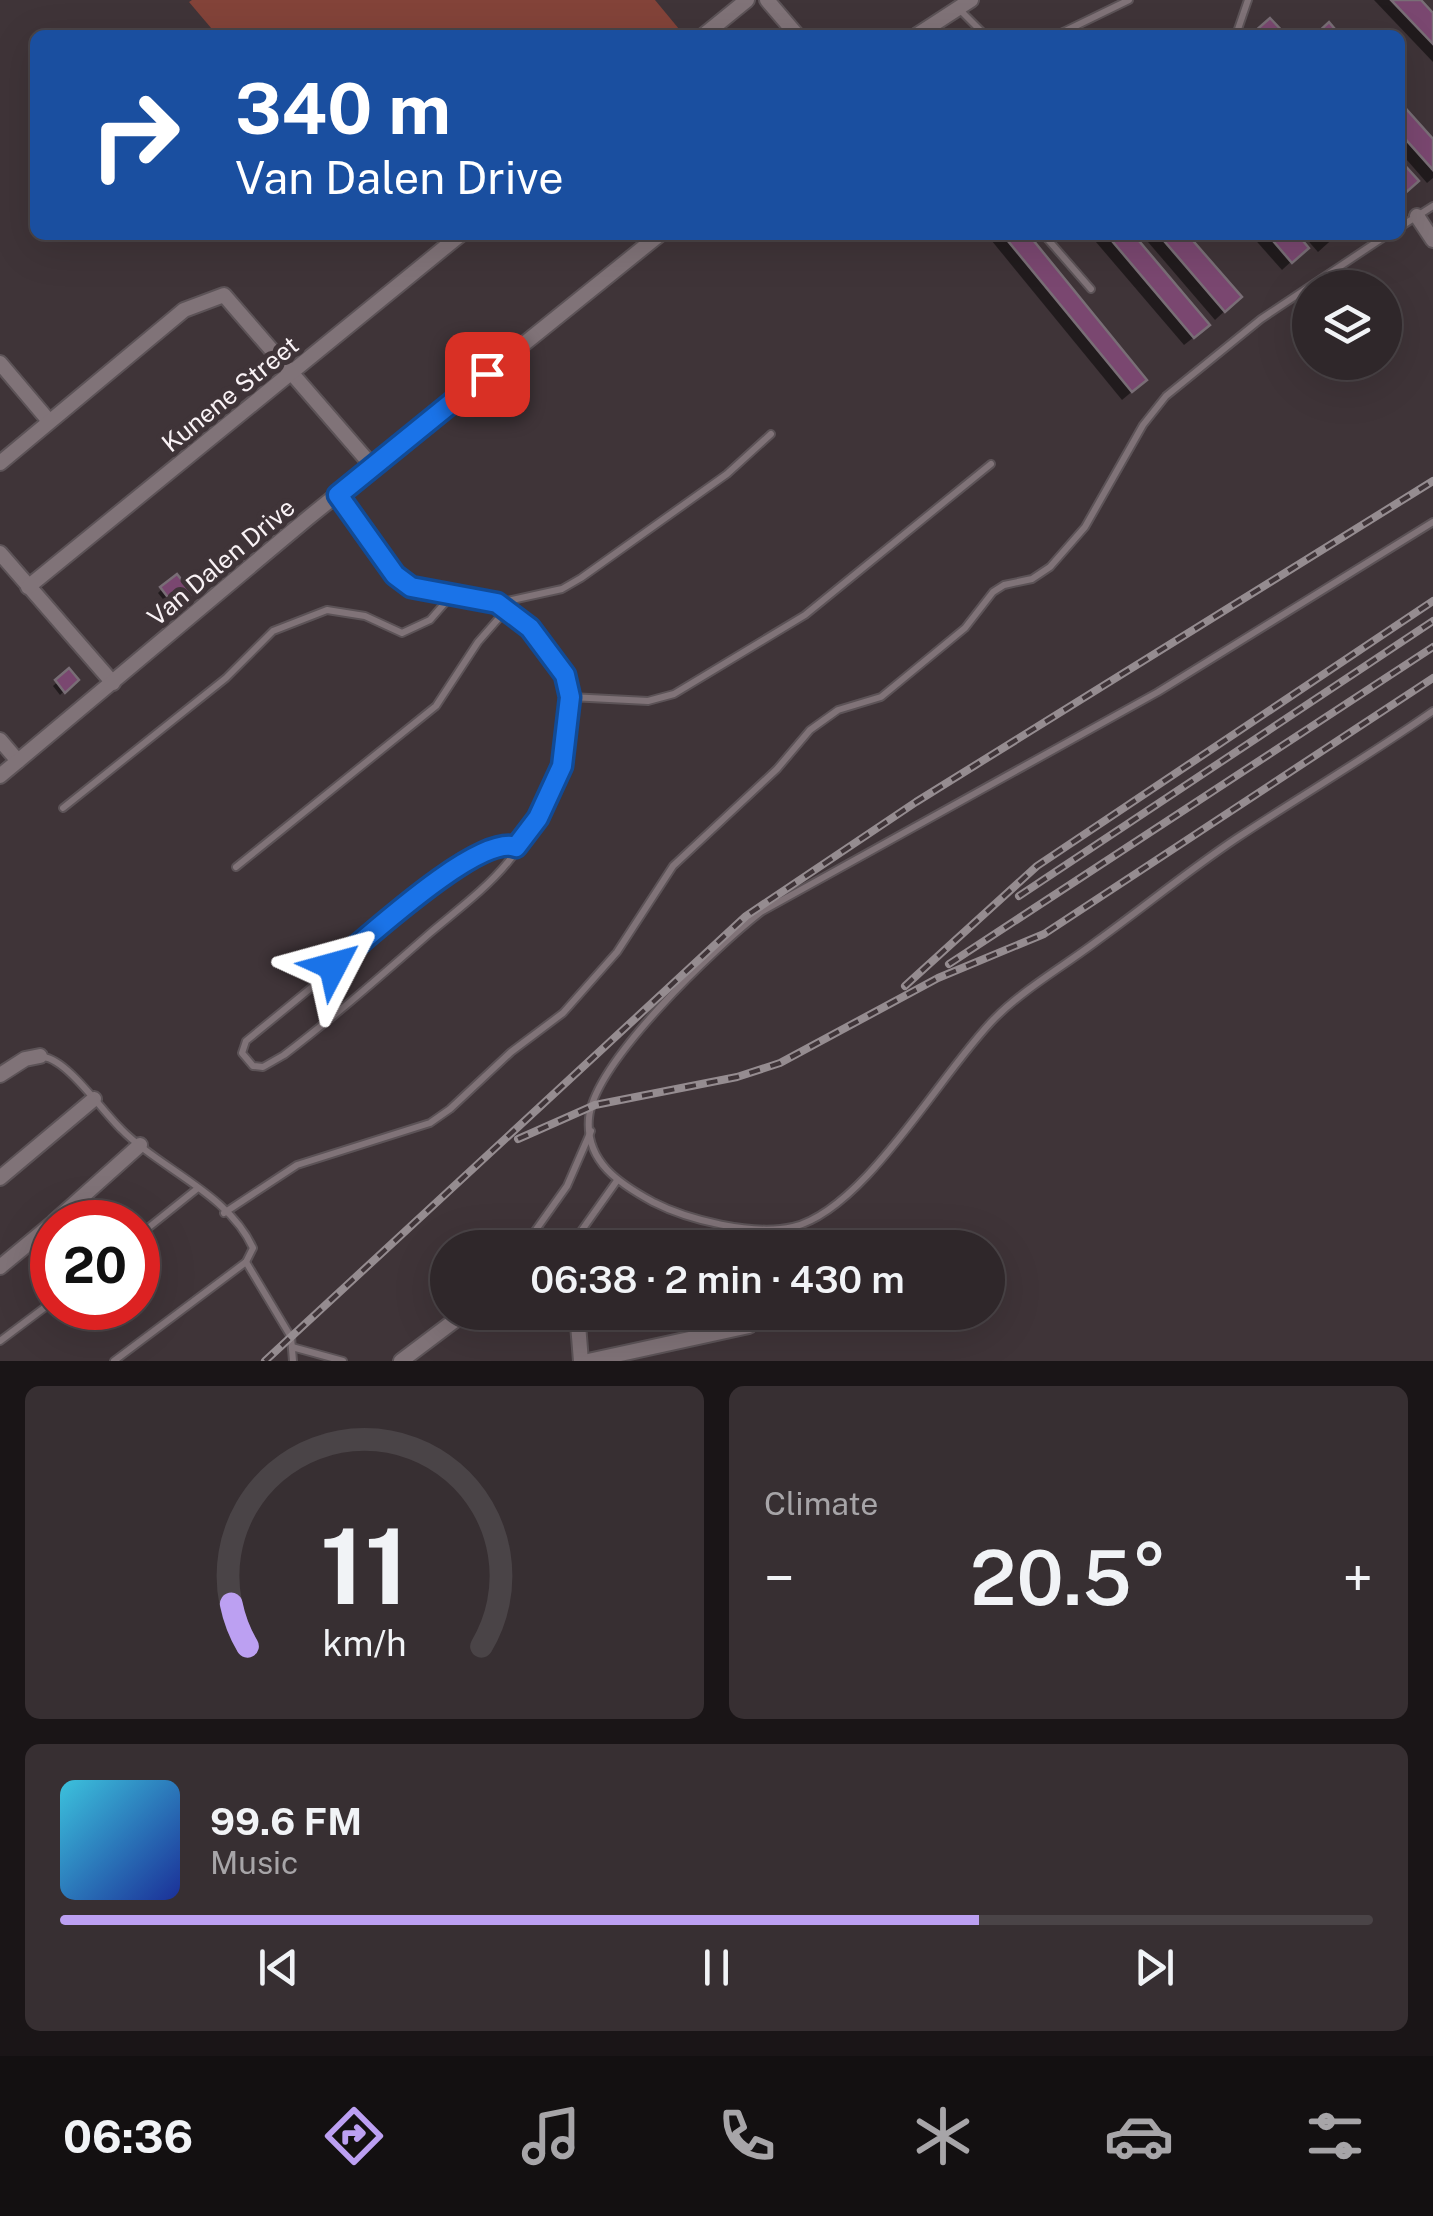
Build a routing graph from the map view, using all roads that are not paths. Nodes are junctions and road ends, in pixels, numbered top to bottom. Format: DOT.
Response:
graph roads {
  1 [pos="747,0"];
  2 [pos="767,0"];
  3 [pos="1129,0"];
  4 [pos="1248,0"];
  5 [pos="965,4"];
  6 [pos="710,30"];
  7 [pos="793,30"];
  8 [pos="925,30"];
  9 [pos="983,30"];
  10 [pos="1067,30"];
  11 [pos="1238,30"];
  12 [pos="1433,206"];
  13 [pos="1417,216"];
  14 [pos="1405,224"];
  15 [pos="454,240"];
  16 [pos="653,240"];
  17 [pos="1048,240"];
  18 [pos="1379,240"];
  19 [pos="1433,240"];
  20 [pos="1090,289"];
  21 [pos="0,363"];
  22 [pos="291,373"];
  23 [pos="49,421"];
  24 [pos="771,434"];
  25 [pos="0,463"];
  26 [pos="990,464"];
  27 [pos="373,467"];
  28 [pos="338,495"];
  29 [pos="1433,522"];
  30 [pos="0,553"];
  31 [pos="28,587"];
  32 [pos="452,595"];
  33 [pos="497,603"];
  34 [pos="506,610"];
  35 [pos="112,683"];
  36 [pos="570,697"];
  37 [pos="1433,711"];
  38 [pos="0,740"];
  39 [pos="18,761"];
  40 [pos="0,776"];
  41 [pos="63,808"];
  42 [pos="516,847"];
  43 [pos="236,867"];
  44 [pos="40,1056"];
  45 [pos="0,1075"];
  46 [pos="94,1099"];
  47 [pos="591,1130"];
  48 [pos="140,1145"];
  49 [pos="0,1178"];
  50 [pos="616,1182"];
  51 [pos="198,1188"];
  52 [pos="79,1200"];
  53 [pos="224,1212"];
  54 [pos="160,1218"];
  55 [pos="535,1230"];
  56 [pos="587,1230"];
  57 [pos="30,1242"];
  58 [pos="246,1262"];
  59 [pos="0,1267"];
  60 [pos="30,1318"];
  61 [pos="442,1330"];
  62 [pos="580,1330"];
  63 [pos="729,1330"];
  64 [pos="0,1341"];
  65 [pos="292,1347"];
  66 [pos="114,1361"];
  67 [pos="293,1361"];
  68 [pos="343,1361"];
  69 [pos="401,1361"];
  70 [pos="584,1361"];
  1 -- 6 [label="street"];
  2 -- 7 [label="street"];
  3 -- 10 [label="lane"];
  4 -- 11 [label="lane"];
  5 -- 8 [label="street"];
  5 -- 9 [label="lane"];
  12 -- 13 [label="lane"];
  13 -- 14 [label="lane"];
  13 -- 19 [label="street"];
  15 -- 22 [label="street, Kunene Street"];
  16 -- 27 [label="street, Van Dalen Drive"];
  17 -- 20 [label="lane"];
  18 -- 53 [label="lane"];
  21 -- 23 [label="street"];
  22 -- 23 [label="street"];
  22 -- 27 [label="street"];
  22 -- 31 [label="street, Kunene Street"];
  23 -- 25 [label="street"];
  24 -- 33 [label="lane"];
  26 -- 36 [label="lane"];
  27 -- 28 [label="street, Van Dalen Drive"];
  28 -- 32 [label="lane"];
  28 -- 35 [label="street, Van Dalen Drive"];
  29 -- 47 [label="lane"];
  30 -- 31 [label="street"];
  31 -- 35 [label="street"];
  32 -- 33 [label="lane"];
  32 -- 41 [label="lane"];
  33 -- 34 [label="lane"];
  34 -- 36 [label="lane"];
  34 -- 43 [label="lane"];
  35 -- 39 [label="street, Van Dalen Drive"];
  36 -- 42 [label="lane"];
  37 -- 50 [label="lane"];
  38 -- 39 [label="street"];
  39 -- 40 [label="street, Van Dalen Drive"];
  42 -- 42 [label="lane"];
  44 -- 45 [label="street"];
  44 -- 46 [label="lane"];
  46 -- 48 [label="lane"];
  46 -- 49 [label="street"];
  47 -- 50 [label="lane"];
  47 -- 55 [label="lane"];
  48 -- 51 [label="lane"];
  48 -- 52 [label="street"];
  50 -- 56 [label="lane"];
  51 -- 53 [label="lane"];
  51 -- 54 [label="lane"];
  53 -- 58 [label="lane"];
  57 -- 59 [label="street"];
  58 -- 65 [label="lane"];
  58 -- 66 [label="lane"];
  60 -- 64 [label="lane"];
  61 -- 69 [label="street"];
  62 -- 70 [label="street"];
  63 -- 70 [label="street"];
  65 -- 67 [label="lane"];
  65 -- 68 [label="lane"];
}
